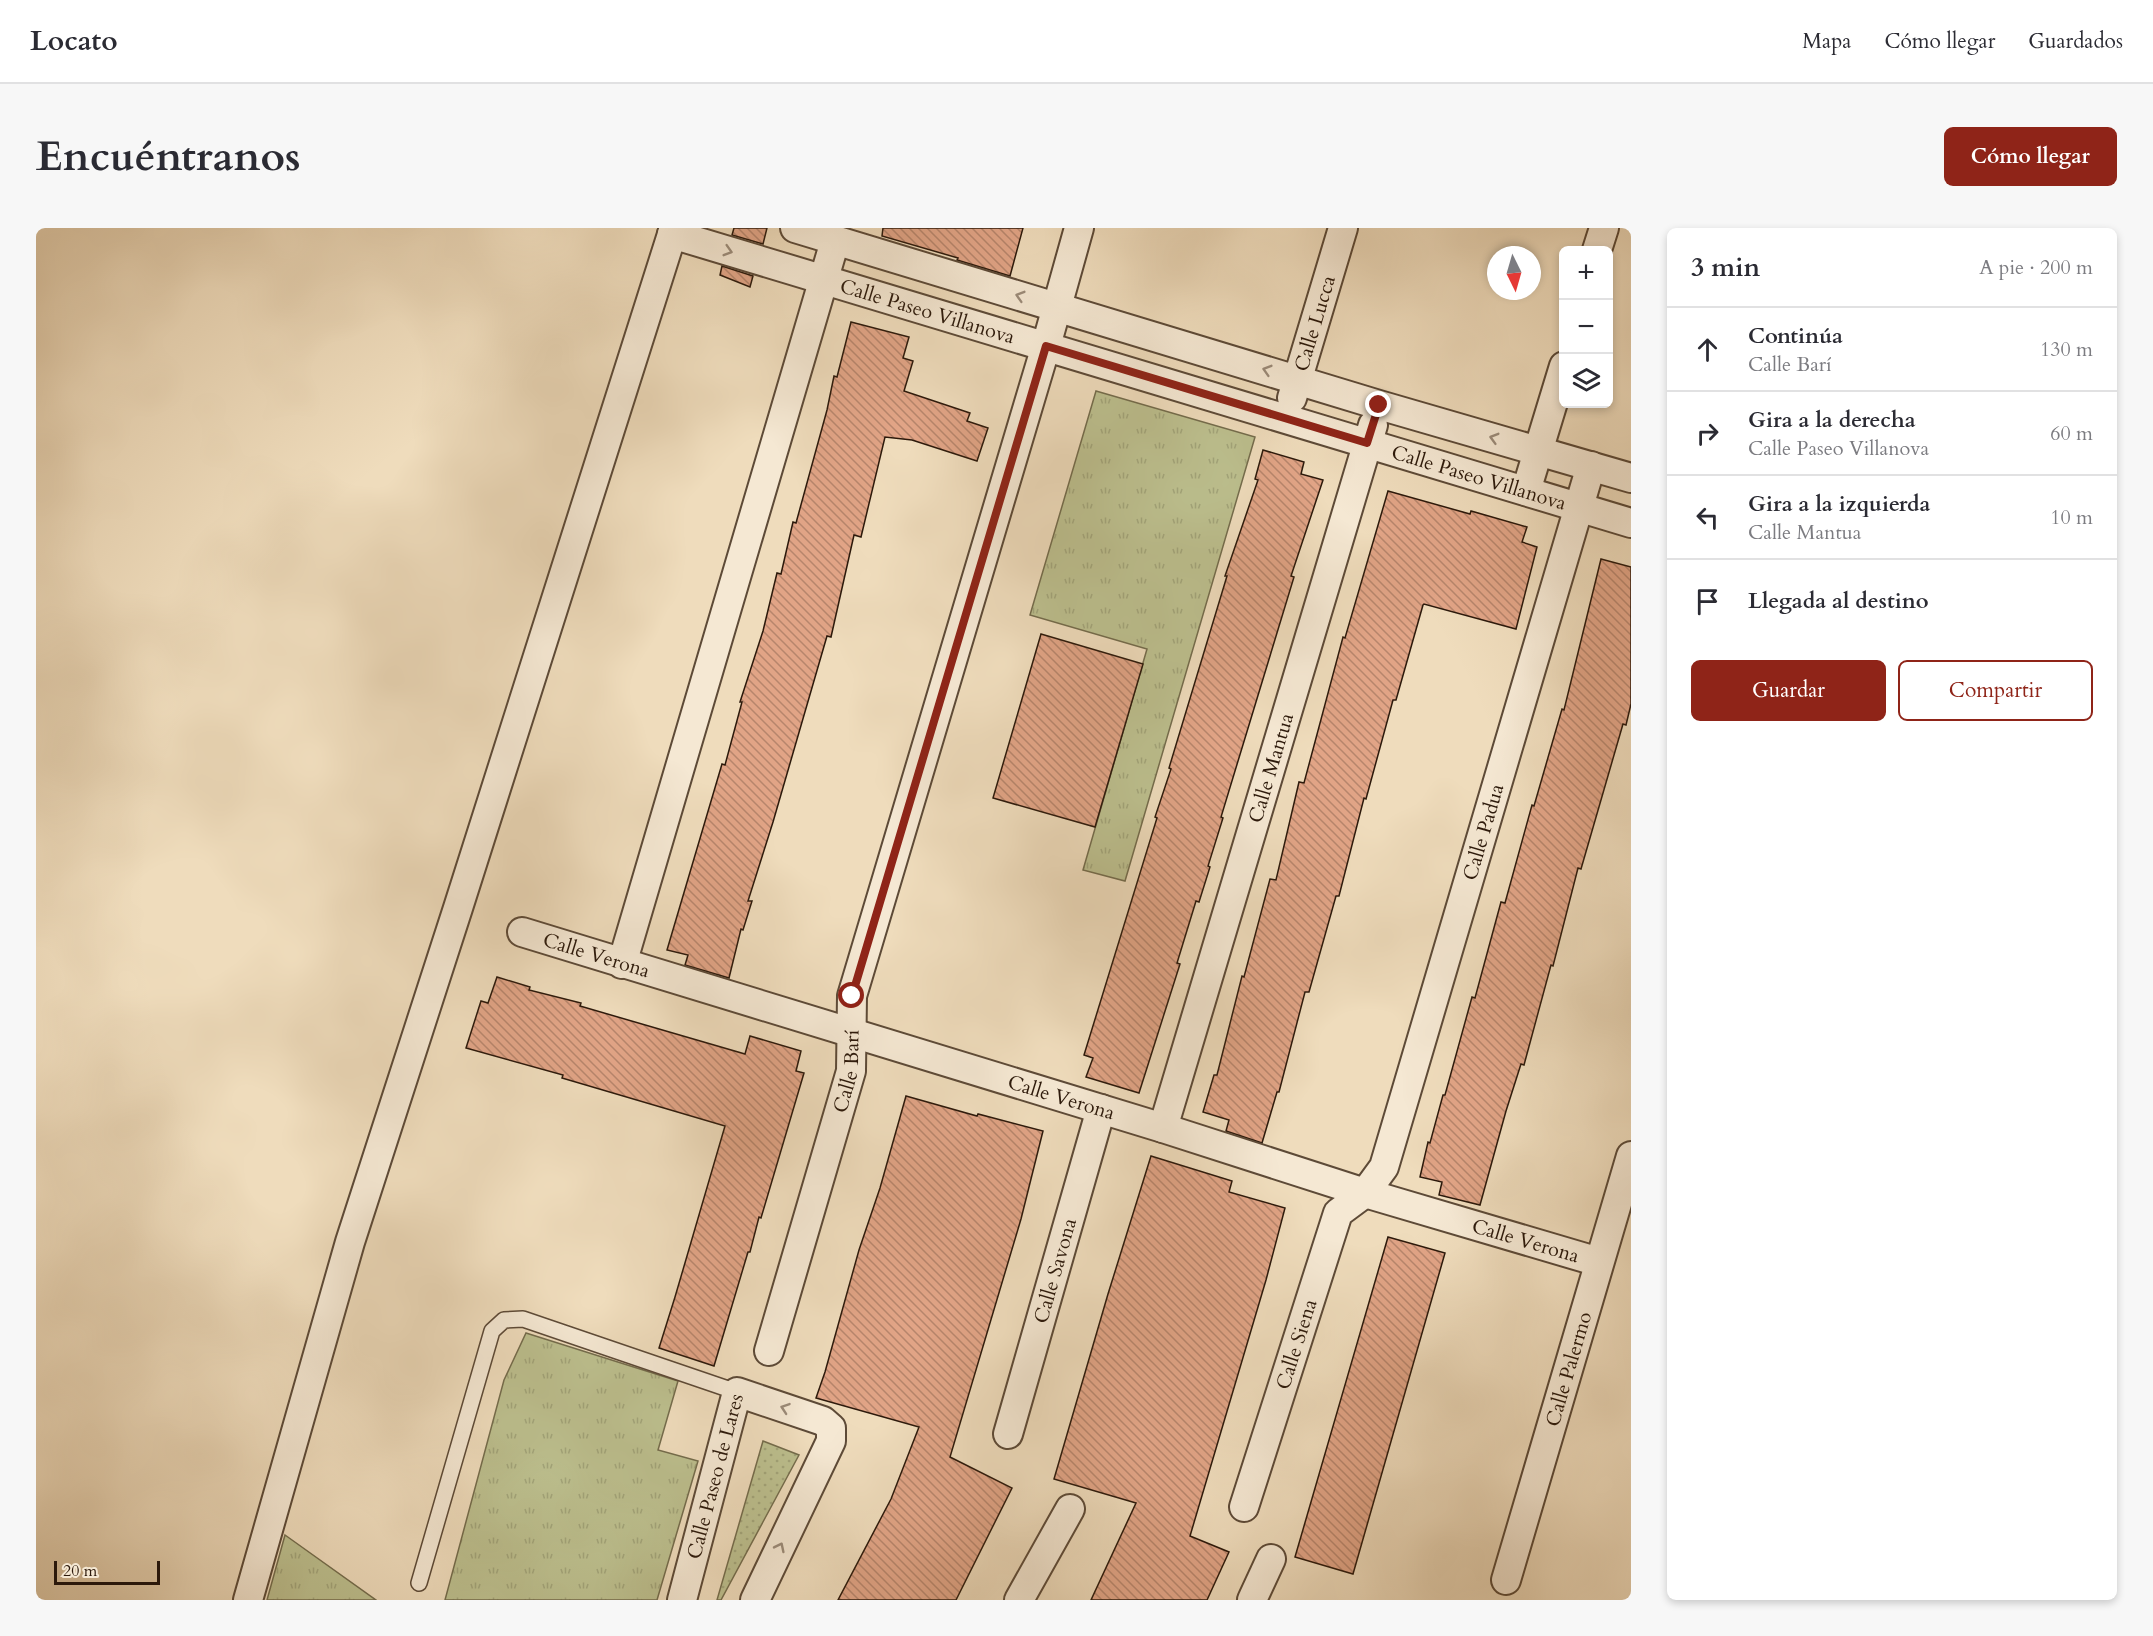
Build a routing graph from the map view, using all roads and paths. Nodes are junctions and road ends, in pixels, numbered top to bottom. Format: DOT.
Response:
graph roads {
  1 [pos="795,228"];
  2 [pos="1078,228"];
  3 [pos="1343,228"];
  4 [pos="1604,228"];
  5 [pos="673,231"];
  6 [pos="835,241"];
  7 [pos="1598,246"];
  8 [pos="823,280"];
  9 [pos="1056,307"];
  10 [pos="1046,346"];
  11 [pos="1297,379"];
  12 [pos="1559,380"];
  13 [pos="1379,405"];
  14 [pos="1286,418"];
  15 [pos="1367,443"];
  16 [pos="1539,450"];
  17 [pos="1591,466"];
  18 [pos="1631,478"];
  19 [pos="1526,491"];
  20 [pos="1578,507"];
  21 [pos="1631,523"];
  22 [pos="522,932"];
  23 [pos="622,964"];
  24 [pos="852,1032"];
  25 [pos="1101,1109"];
  26 [pos="1163,1128"];
  27 [pos="1631,1156"];
  28 [pos="1365,1193"];
  29 [pos="1599,1262"];
  30 [pos="769,1351"];
  31 [pos="737,1392"];
  32 [pos="1008,1434"];
  33 [pos="1244,1507"];
  34 [pos="1070,1509"];
  35 [pos="1271,1559"];
  36 [pos="1506,1580"];
  37 [pos="419,1583"];
  38 [pos="248,1600"];
  39 [pos="682,1600"];
  40 [pos="755,1600"];
  41 [pos="1019,1600"];
  42 [pos="1252,1600"];
  1 -- 6 [label="street, Calle Paseo Villanova"];
  2 -- 9 [label="street, Calle Barí"];
  3 -- 11 [label="street, Calle Lucca"];
  4 -- 7 [label="street"];
  5 -- 8 [label="street, Calle Paseo Villanova, one-way"];
  5 -- 38 [label="street"];
  6 -- 8 [label="street"];
  9 -- 6 [label="street, Calle Paseo Villanova, one-way"];
  8 -- 10 [label="street, Calle Paseo Villanova"];
  8 -- 23 [label="street"];
  9 -- 10 [label="street, Calle Barí"];
  11 -- 9 [label="street, Calle Paseo Villanova, one-way"];
  10 -- 14 [label="street, Calle Paseo Villanova"];
  10 -- 24 [label="street, Calle Barí"];
  11 -- 13 [label="street, Calle Paseo Villanova"];
  11 -- 14 [label="street, Calle Lucca"];
  12 -- 16 [label="street"];
  13 -- 15 [label="street, Calle Mantua"];
  16 -- 13 [label="street, Calle Paseo Villanova, one-way"];
  14 -- 15 [label="street, Calle Paseo Villanova"];
  15 -- 19 [label="street, Calle Paseo Villanova"];
  15 -- 26 [label="street, Calle Mantua"];
  16 -- 17 [label="street, Calle Paseo Villanova"];
  16 -- 19 [label="street"];
  17 -- 18 [label="street, Calle Paseo Villanova"];
  17 -- 20 [label="street, Calle Padua"];
  19 -- 20 [label="street, Calle Paseo Villanova"];
  20 -- 21 [label="street, Calle Paseo Villanova"];
  20 -- 28 [label="street, Calle Padua"];
  22 -- 23 [label="street, Calle Verona"];
  23 -- 24 [label="street, Calle Verona"];
  24 -- 25 [label="street, Calle Verona"];
  24 -- 30 [label="street, Calle Barí"];
  25 -- 26 [label="street, Calle Verona"];
  25 -- 32 [label="street, Calle Savona"];
  26 -- 28 [label="street, Calle Verona"];
  27 -- 29 [label="street, Calle Palermo"];
  28 -- 29 [label="street, Calle Verona"];
  28 -- 33 [label="street, Calle Siena"];
  29 -- 36 [label="street, Calle Palermo"];
  31 -- 37 [label="lane"];
  31 -- 39 [label="street, Calle Paseo de Lares"];
  40 -- 31 [label="street, Calle Paseo de Lares, one-way"];
  34 -- 41 [label="street"];
  35 -- 42 [label="street"];
}
